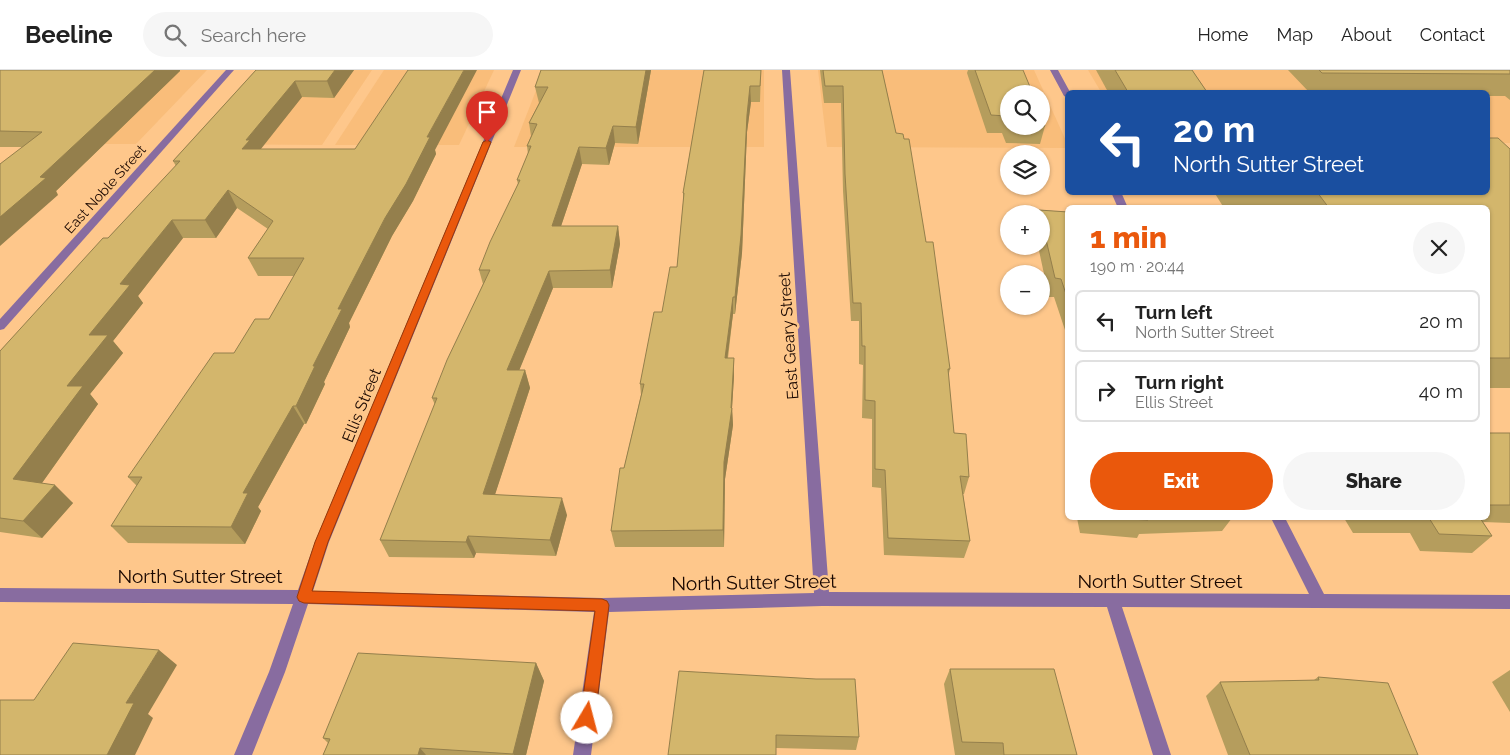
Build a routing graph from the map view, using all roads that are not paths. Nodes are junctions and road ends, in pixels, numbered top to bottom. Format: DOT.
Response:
graph roads {
  1 [pos="230,70"];
  2 [pos="517,70"];
  3 [pos="786,70"];
  4 [pos="1054,70"];
  5 [pos="1065,90"];
  6 [pos="0,326"];
  7 [pos="1279,520"];
  8 [pos="0,595"];
  9 [pos="304,597"];
  10 [pos="822,599"];
  11 [pos="1113,601"];
  12 [pos="1320,601"];
  13 [pos="1510,602"];
  14 [pos="602,605"];
  15 [pos="243,755"];
  16 [pos="582,755"];
  17 [pos="1162,755"];
  1 -- 6 [label="street, East Noble Street"];
  2 -- 9 [label="street, Ellis Street"];
  3 -- 10 [label="street, East Geary Street"];
  4 -- 5 [label="street"];
  7 -- 12 [label="street"];
  8 -- 9 [label="street, North Sutter Street"];
  9 -- 14 [label="street, North Sutter Street"];
  9 -- 15 [label="street, Ellis Street"];
  10 -- 11 [label="street, North Sutter Street"];
  10 -- 14 [label="street, North Sutter Street"];
  11 -- 12 [label="street, North Sutter Street"];
  11 -- 17 [label="street"];
  12 -- 13 [label="street, North Sutter Street"];
  14 -- 16 [label="street"];
}
